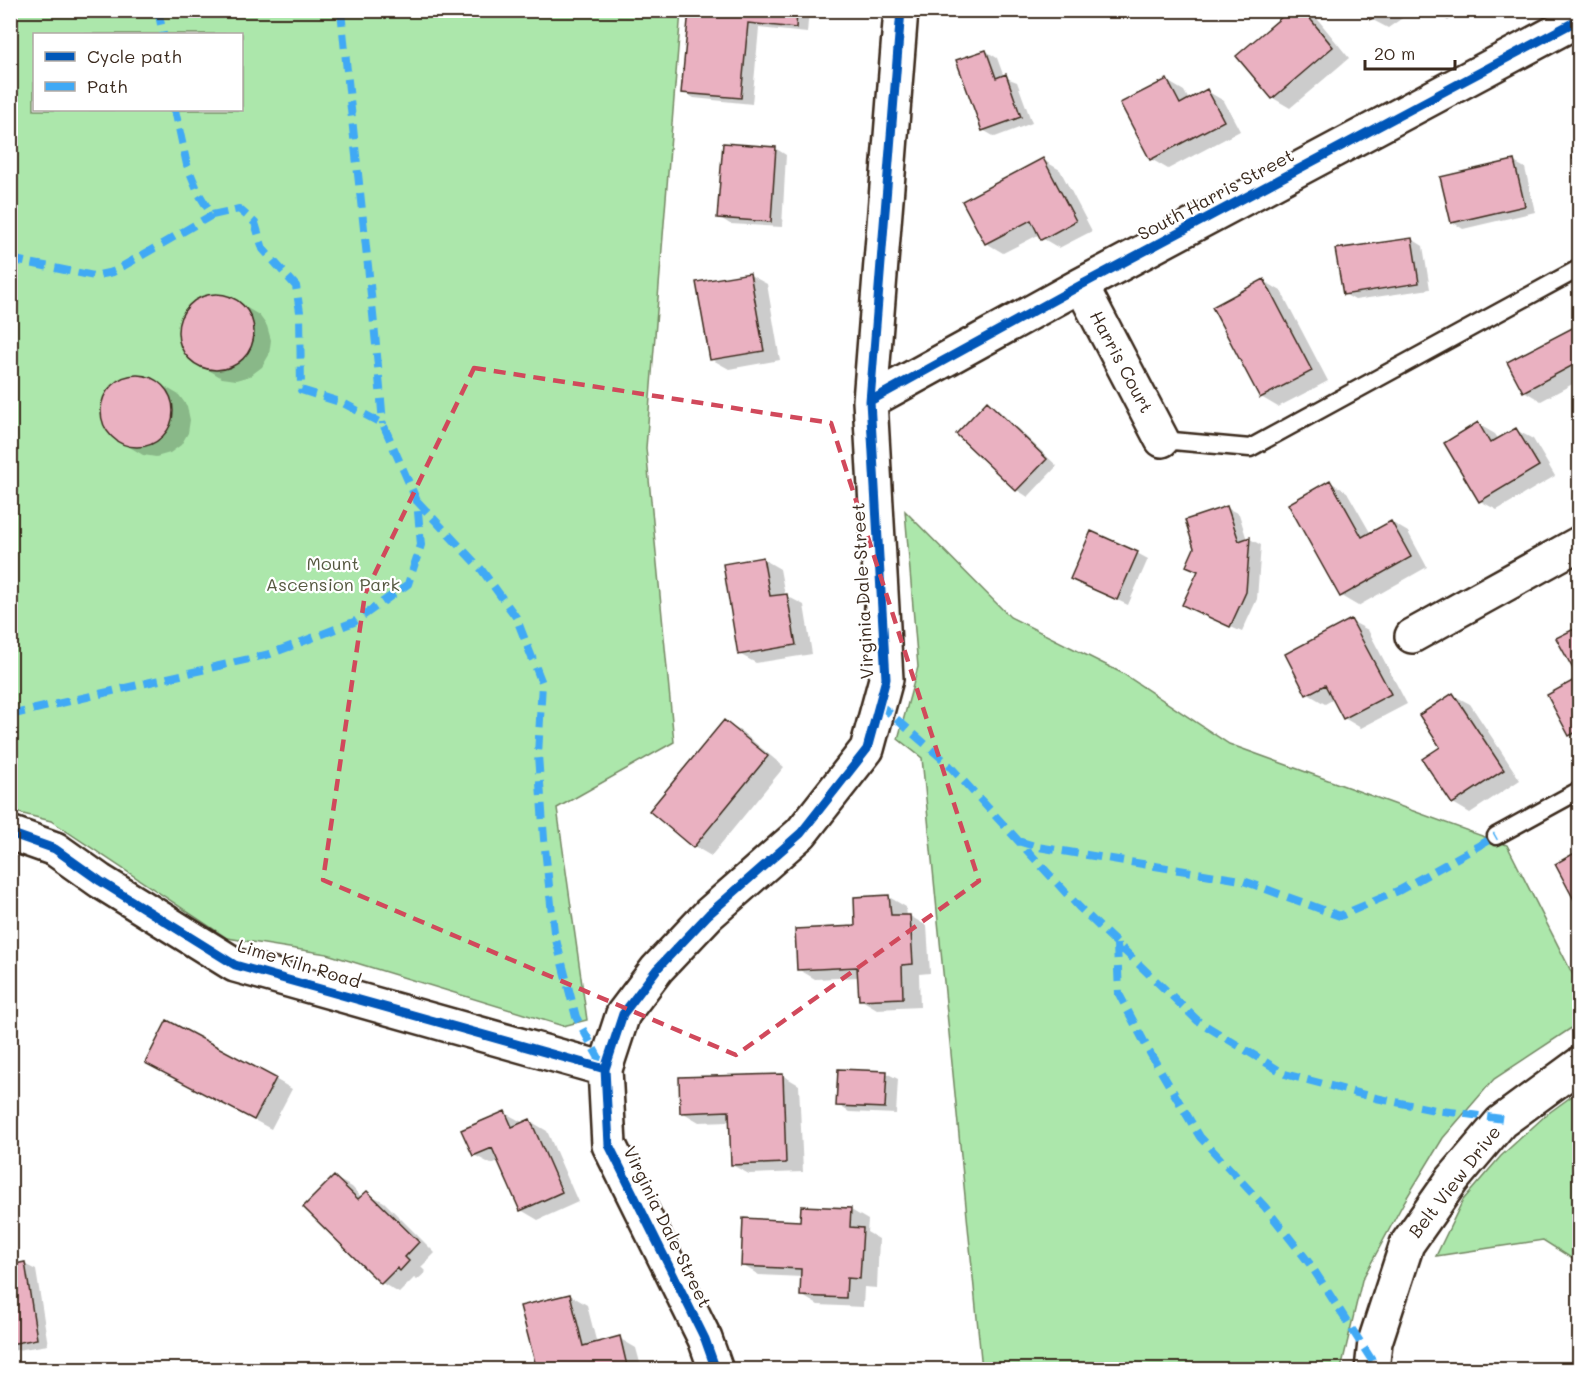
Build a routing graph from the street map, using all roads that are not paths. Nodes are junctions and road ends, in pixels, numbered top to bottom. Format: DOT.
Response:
graph roads {
  1 [pos="902,10"];
  2 [pos="1580,19"];
  3 [pos="1580,268"];
  4 [pos="1081,285"];
  5 [pos="870,401"];
  6 [pos="1162,440"];
  7 [pos="1580,543"];
  8 [pos="1412,636"];
  9 [pos="1580,790"];
  10 [pos="10,833"];
  11 [pos="1496,836"];
  12 [pos="1580,1064"];
  13 [pos="605,1069"];
  14 [pos="716,1370"];
  15 [pos="1372,1370"];
  1 -- 5 [label="street, Virginia Dale Street"];
  2 -- 4 [label="street, South Harris Street"];
  3 -- 6 [label="lane"];
  4 -- 5 [label="street, South Harris Street"];
  4 -- 6 [label="street, Harris Court"];
  5 -- 13 [label="street, Virginia Dale Street"];
  7 -- 8 [label="street"];
  9 -- 11 [label="lane"];
  10 -- 13 [label="street, Lime Kiln Road"];
  12 -- 15 [label="street, Belt View Drive"];
  13 -- 14 [label="street, Virginia Dale Street"];
}
